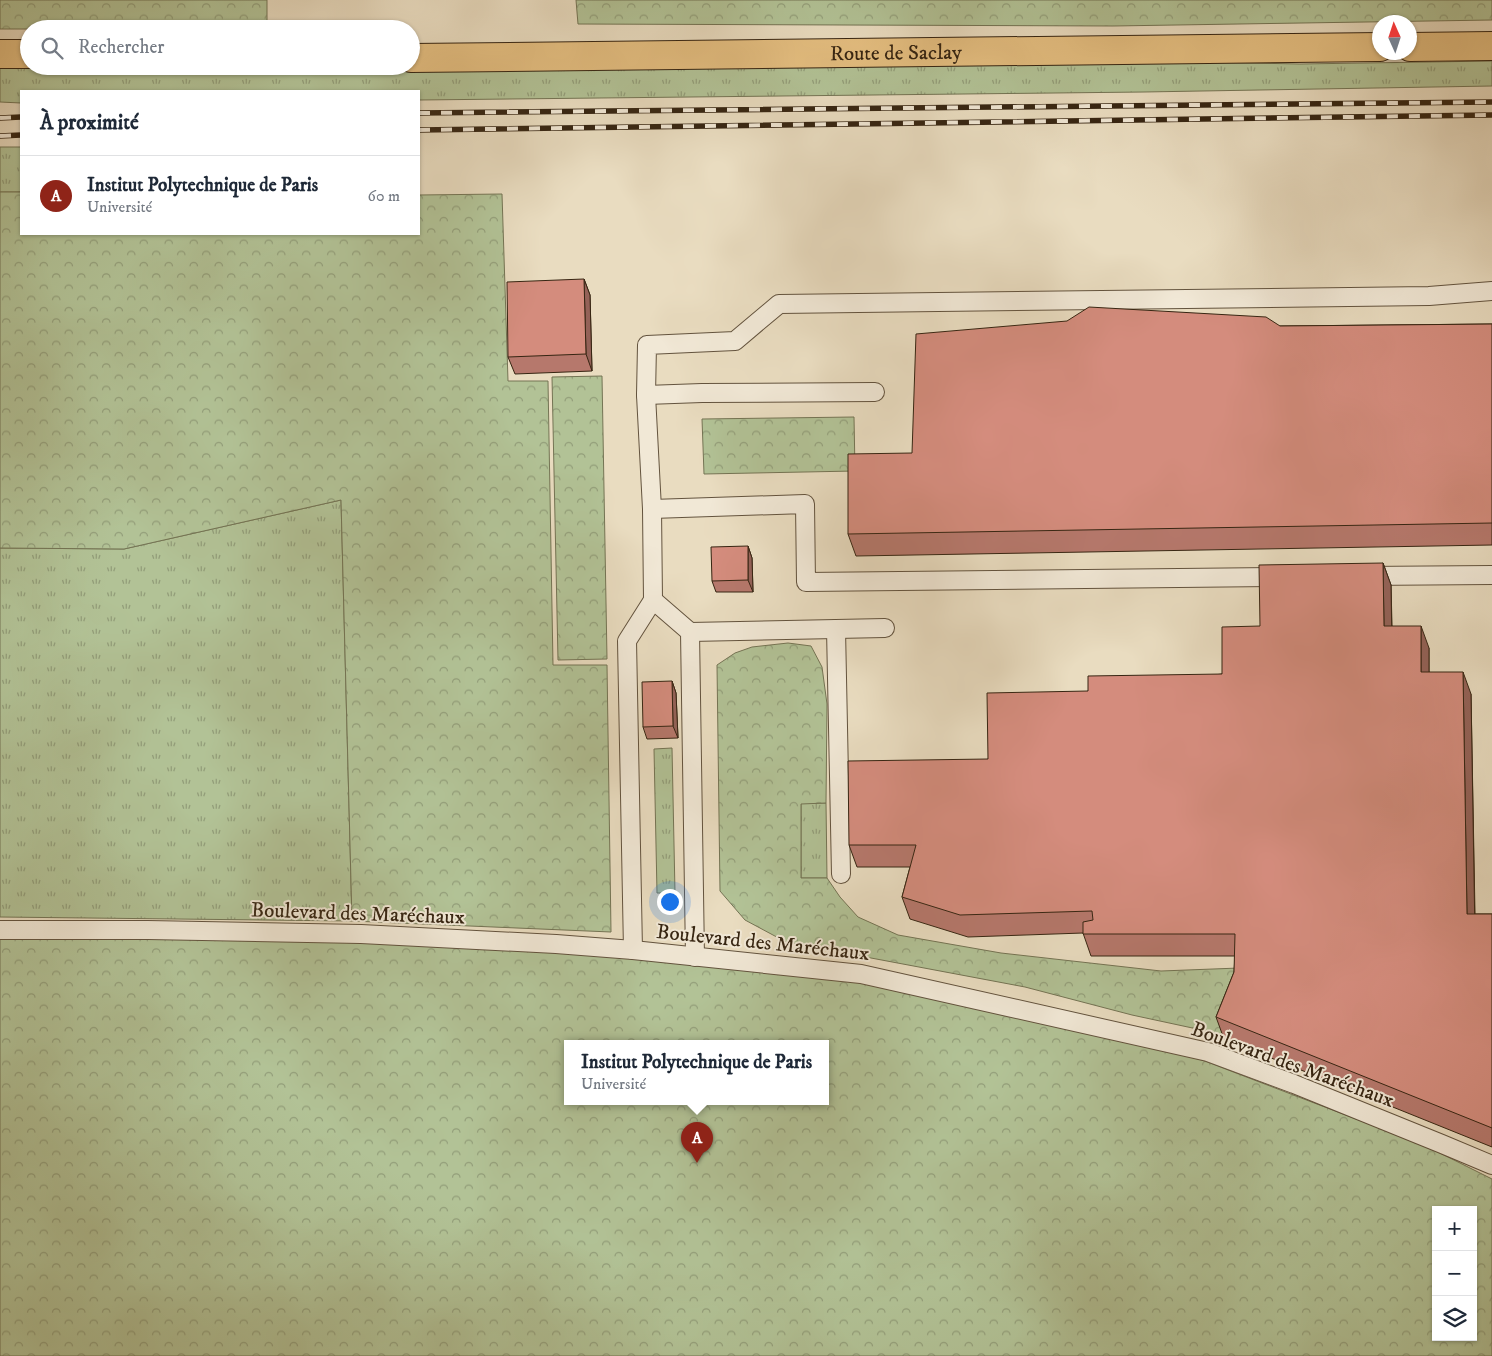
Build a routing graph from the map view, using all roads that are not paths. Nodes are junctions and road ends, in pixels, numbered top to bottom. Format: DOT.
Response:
graph roads {
  1 [pos="1492,46"];
  2 [pos="1372,47"];
  3 [pos="1417,47"];
  4 [pos="0,54"];
  5 [pos="20,54"];
  6 [pos="420,58"];
  7 [pos="1492,292"];
  8 [pos="875,392"];
  9 [pos="646,395"];
  10 [pos="652,509"];
  11 [pos="1492,575"];
  12 [pos="1343,576"];
  13 [pos="1303,577"];
  14 [pos="654,600"];
  15 [pos="885,628"];
  16 [pos="836,629"];
  17 [pos="690,632"];
  18 [pos="841,874"];
  19 [pos="0,930"];
  20 [pos="633,950"];
  21 [pos="695,958"];
  22 [pos="1492,1165"];
  1 -- 3 [label="main road"];
  2 -- 6 [label="main road, Route de Saclay"];
  4 -- 5 [label="main road"];
  7 -- 9 [label="lane"];
  8 -- 9 [label="lane"];
  9 -- 10 [label="lane"];
  10 -- 13 [label="lane"];
  10 -- 14 [label="lane"];
  11 -- 12 [label="lane"];
  14 -- 17 [label="lane"];
  14 -- 20 [label="lane"];
  15 -- 16 [label="lane"];
  16 -- 17 [label="lane"];
  16 -- 18 [label="lane"];
  17 -- 21 [label="lane"];
  19 -- 20 [label="lane, Boulevard des Maréchaux"];
  20 -- 21 [label="lane, Boulevard des Maréchaux"];
  21 -- 22 [label="lane, Boulevard des Maréchaux"];
}
